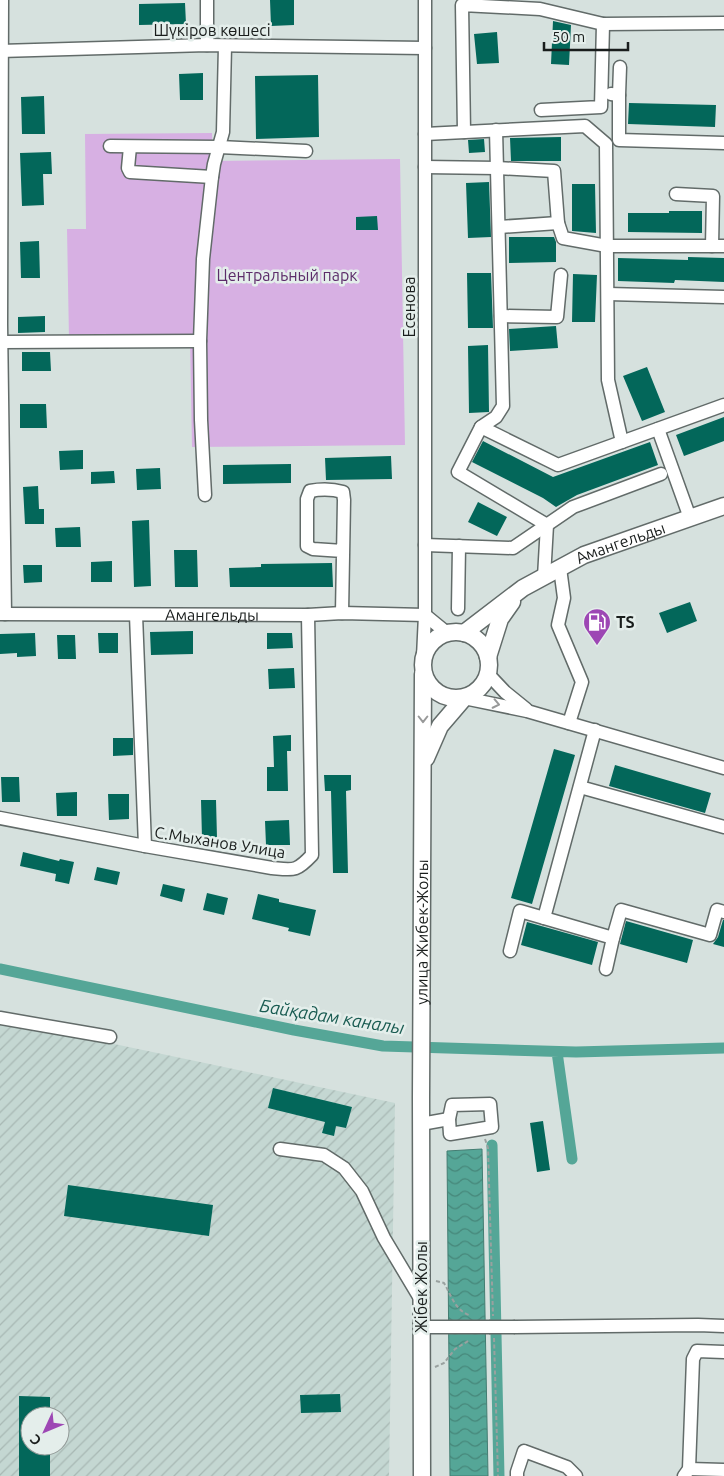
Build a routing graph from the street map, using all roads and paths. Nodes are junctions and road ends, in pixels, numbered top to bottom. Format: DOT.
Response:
graph roads {
  1 [pos="2,0"];
  2 [pos="207,0"];
  3 [pos="425,0"];
  4 [pos="462,2"];
  5 [pos="724,23"];
  6 [pos="603,24"];
  7 [pos="207,45"];
  8 [pos="226,46"];
  9 [pos="425,48"];
  10 [pos="1,51"];
  11 [pos="620,67"];
  12 [pos="601,92"];
  13 [pos="619,95"];
  14 [pos="541,110"];
  15 [pos="496,130"];
  16 [pos="464,132"];
  17 [pos="425,134"];
  18 [pos="724,144"];
  19 [pos="110,146"];
  20 [pos="130,147"];
  21 [pos="219,147"];
  22 [pos="306,151"];
  23 [pos="425,167"];
  24 [pos="497,168"];
  25 [pos="212,178"];
  26 [pos="676,194"];
  27 [pos="558,223"];
  28 [pos="499,227"];
  29 [pos="607,246"];
  30 [pos="718,246"];
  31 [pos="561,275"];
  32 [pos="608,294"];
  33 [pos="724,297"];
  34 [pos="501,316"];
  35 [pos="1,324"];
  36 [pos="200,341"];
  37 [pos="2,342"];
  38 [pos="724,405"];
  39 [pos="481,428"];
  40 [pos="658,429"];
  41 [pos="622,442"];
  42 [pos="661,474"];
  43 [pos="205,495"];
  44 [pos="724,506"];
  45 [pos="690,518"];
  46 [pos="547,525"];
  47 [pos="425,545"];
  48 [pos="459,546"];
  49 [pos="343,551"];
  50 [pos="560,568"];
  51 [pos="544,576"];
  52 [pos="522,588"];
  53 [pos="458,609"];
  54 [pos="342,613"];
  55 [pos="2,614"];
  56 [pos="136,615"];
  57 [pos="308,615"];
  58 [pos="426,615"];
  59 [pos="447,633"];
  60 [pos="464,633"];
  61 [pos="423,656"];
  62 [pos="488,657"];
  63 [pos="423,674"];
  64 [pos="488,674"];
  65 [pos="464,698"];
  66 [pos="527,711"];
  67 [pos="569,723"];
  68 [pos="595,730"];
  69 [pos="423,765"];
  70 [pos="724,768"];
  71 [pos="580,786"];
  72 [pos="0,818"];
  73 [pos="724,827"];
  74 [pos="145,846"];
  75 [pos="724,912"];
  76 [pos="544,918"];
  77 [pos="613,938"];
  78 [pos="510,951"];
  79 [pos="606,969"];
  80 [pos="0,1018"];
  81 [pos="110,1037"];
  82 [pos="421,1098"];
  83 [pos="449,1119"];
  84 [pos="421,1124"];
  85 [pos="481,1129"];
  86 [pos="280,1149"];
  87 [pos="422,1277"];
  88 [pos="422,1300"];
  89 [pos="474,1316"];
  90 [pos="724,1326"];
  91 [pos="422,1327"];
  92 [pos="492,1327"];
  93 [pos="470,1340"];
  94 [pos="724,1352"];
  95 [pos="422,1373"];
  96 [pos="724,1470"];
  97 [pos="687,1472"];
  98 [pos="570,1473"];
  99 [pos="422,1476"];
  100 [pos="498,1476"];
  101 [pos="517,1476"];
  1 -- 10 [label="street"];
  2 -- 7 [label="street"];
  3 -- 9 [label="street, Есенова"];
  4 -- 6 [label="street"];
  4 -- 16 [label="street"];
  5 -- 6 [label="street"];
  6 -- 12 [label="street"];
  7 -- 8 [label="street, Шүкіров көшесі"];
  7 -- 10 [label="street, Шүкіров көшесі"];
  8 -- 9 [label="street, Шүкіров көшесі"];
  8 -- 21 [label="street"];
  9 -- 17 [label="street, Есенова"];
  10 -- 35 [label="street"];
  11 -- 13 [label="street"];
  12 -- 13 [label="street"];
  12 -- 14 [label="street"];
  13 -- 18 [label="street"];
  15 -- 16 [label="street"];
  15 -- 24 [label="street"];
  15 -- 29 [label="street"];
  16 -- 17 [label="street"];
  17 -- 23 [label="street, Есенова"];
  19 -- 20 [label="street"];
  20 -- 21 [label="street"];
  20 -- 25 [label="street"];
  21 -- 22 [label="street"];
  21 -- 25 [label="street"];
  23 -- 24 [label="street"];
  23 -- 47 [label="street, Есенова"];
  24 -- 27 [label="street"];
  24 -- 28 [label="street"];
  25 -- 36 [label="street"];
  26 -- 30 [label="street"];
  27 -- 28 [label="street"];
  27 -- 29 [label="street"];
  28 -- 34 [label="street"];
  29 -- 30 [label="street"];
  29 -- 32 [label="street"];
  31 -- 34 [label="street"];
  32 -- 33 [label="street"];
  32 -- 41 [label="street"];
  34 -- 39 [label="street"];
  35 -- 37 [label="street"];
  36 -- 37 [label="street"];
  36 -- 43 [label="street"];
  37 -- 55 [label="street"];
  38 -- 40 [label="street"];
  39 -- 41 [label="street"];
  39 -- 46 [label="street"];
  40 -- 41 [label="street"];
  40 -- 45 [label="street"];
  42 -- 46 [label="street"];
  44 -- 45 [label="main road, Амангельды"];
  45 -- 50 [label="main road, Амангельды"];
  46 -- 48 [label="street"];
  46 -- 51 [label="street"];
  47 -- 48 [label="street"];
  47 -- 58 [label="street, Есенова"];
  48 -- 53 [label="street"];
  49 -- 49 [label="street"];
  49 -- 54 [label="street"];
  50 -- 51 [label="main road, Амангельды"];
  50 -- 67 [label="street"];
  51 -- 52 [label="main road, Амангельды"];
  52 -- 60 [label="main road, Амангельды"];
  52 -- 62 [label="main road"];
  54 -- 57 [label="street, Амангельды"];
  54 -- 58 [label="street, Амангельды"];
  55 -- 56 [label="street, Амангельды"];
  56 -- 57 [label="street, Амангельды"];
  56 -- 74 [label="street"];
  57 -- 74 [label="street, С.Мыханов Улица"];
  58 -- 59 [label="street"];
  58 -- 61 [label="street, Есенова"];
  59 -- 60 [label="main road"];
  59 -- 61 [label="main road"];
  60 -- 62 [label="main road"];
  61 -- 63 [label="main road"];
  62 -- 64 [label="main road"];
  63 -- 65 [label="main road"];
  63 -- 69 [label="main road, улица Жибек-Жолы, one-way"];
  64 -- 65 [label="main road"];
  64 -- 66 [label="street"];
  65 -- 66 [label="street, one-way"];
  65 -- 69 [label="main road"];
  66 -- 67 [label="street"];
  67 -- 68 [label="street"];
  68 -- 70 [label="street"];
  68 -- 71 [label="street"];
  69 -- 82 [label="main road, улица Жибек-Жолы"];
  71 -- 73 [label="street"];
  71 -- 76 [label="street"];
  72 -- 74 [label="street, С.Мыханов Улица"];
  75 -- 77 [label="street"];
  76 -- 77 [label="street"];
  76 -- 78 [label="street"];
  77 -- 79 [label="street"];
  80 -- 81 [label="street"];
  82 -- 84 [label="main road, Жібек Жолы"];
  83 -- 84 [label="street"];
  83 -- 85 [label="street"];
  83 -- 85 [label="street"];
  84 -- 87 [label="main road, Жібек Жолы"];
  85 -- 92 [label="path"];
  86 -- 88 [label="street"];
  87 -- 88 [label="main road, Жібек Жолы"];
  87 -- 89 [label="path"];
  88 -- 91 [label="main road, Жібек Жолы"];
  90 -- 92 [label="street, bridge"];
  91 -- 92 [label="street"];
  91 -- 95 [label="main road, Жібек Жолы"];
  92 -- 100 [label="path"];
  93 -- 95 [label="path"];
  94 -- 97 [label="street"];
  95 -- 99 [label="main road, Жібек Жолы"];
  96 -- 97 [label="street"];
  98 -- 101 [label="street"];
}
